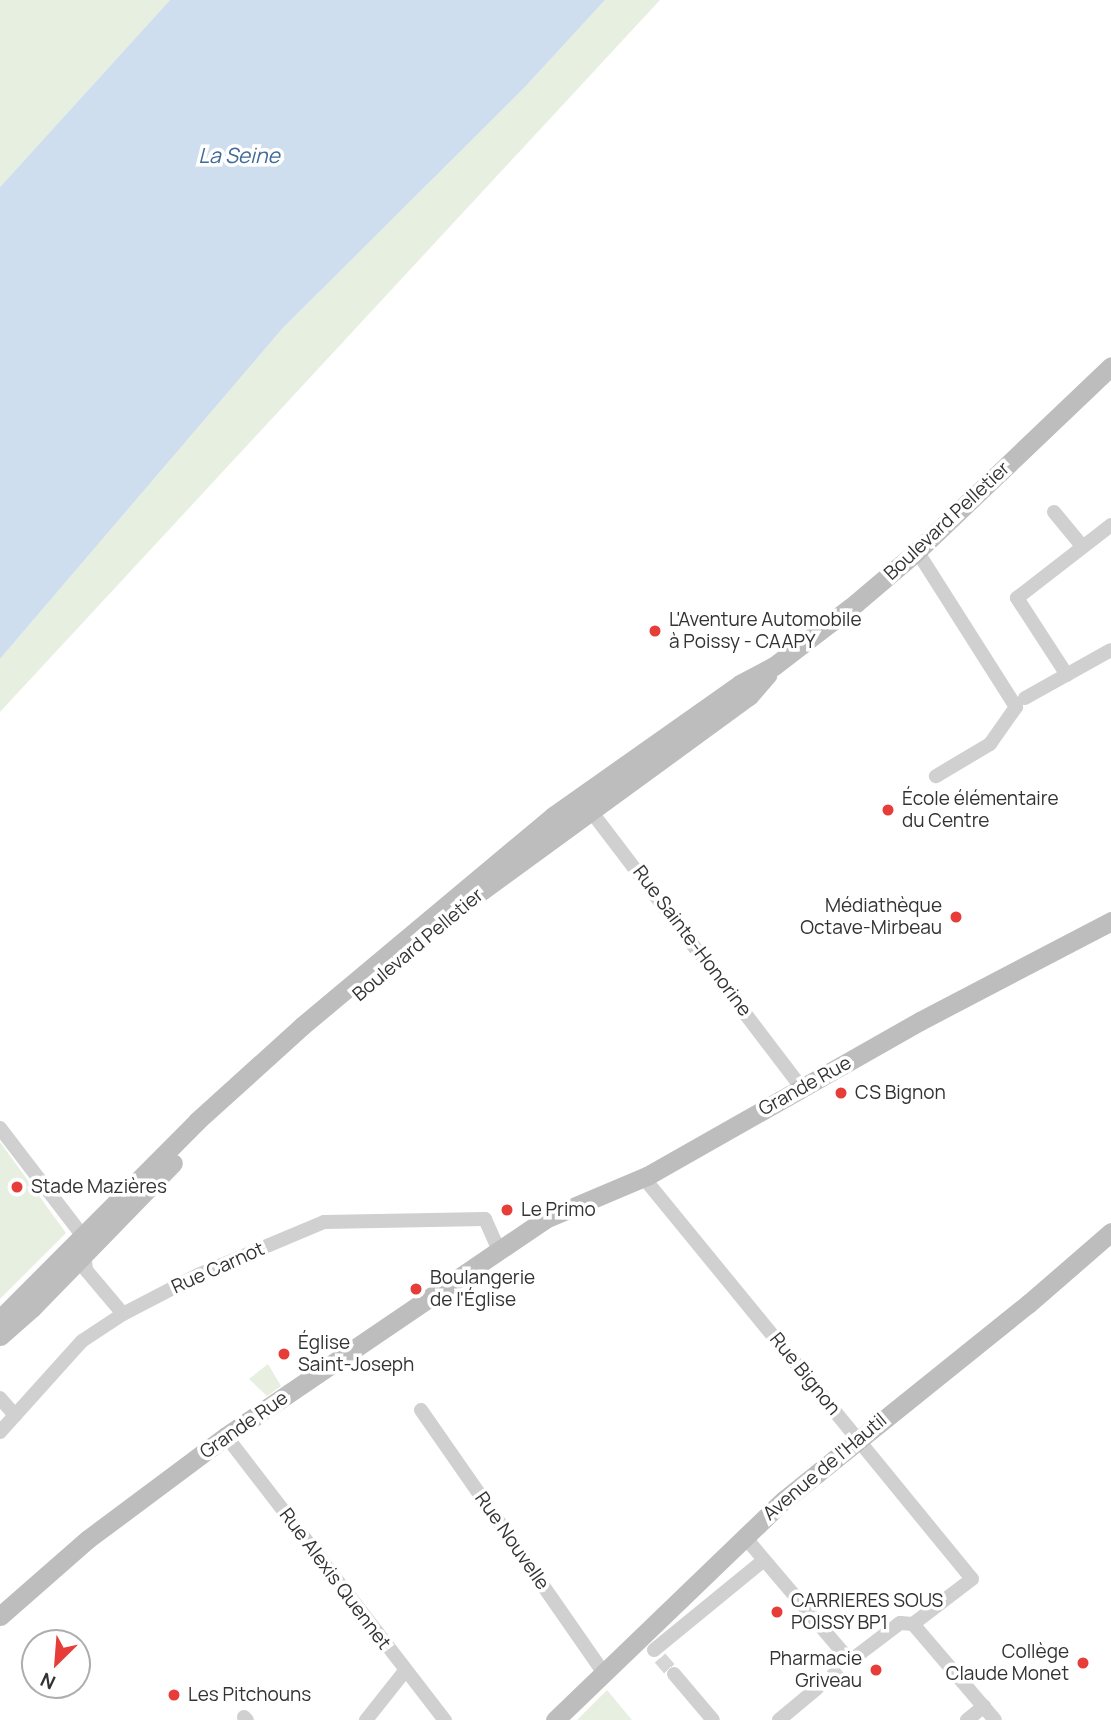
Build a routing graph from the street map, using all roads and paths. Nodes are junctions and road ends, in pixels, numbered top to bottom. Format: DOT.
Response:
graph roads {
  1 [pos="1111,366"];
  2 [pos="1054,512"];
  3 [pos="1111,525"];
  4 [pos="1083,547"];
  5 [pos="917,551"];
  6 [pos="1111,650"];
  7 [pos="1067,675"];
  8 [pos="1025,698"];
  9 [pos="936,776"];
  10 [pos="585,805"];
  11 [pos="1111,921"];
  12 [pos="802,1088"];
  13 [pos="0,1128"];
  14 [pos="643,1177"];
  15 [pos="1111,1232"];
  16 [pos="83,1244"];
  17 [pos="499,1250"];
  18 [pos="124,1314"];
  19 [pos="0,1319"];
  20 [pos="0,1336"];
  21 [pos="0,1398"];
  22 [pos="421,1410"];
  23 [pos="15,1415"];
  24 [pos="0,1432"];
  25 [pos="226,1436"];
  26 [pos="858,1439"];
  27 [pos="744,1536"];
  28 [pos="764,1560"];
  29 [pos="0,1616"];
  30 [pos="913,1625"];
  31 [pos="641,1635"];
  32 [pos="405,1671"];
  33 [pos="603,1672"];
  34 [pos="674,1674"];
  35 [pos="815,1690"];
  36 [pos="984,1706"];
  37 [pos="366,1720"];
  38 [pos="445,1720"];
  39 [pos="555,1720"];
  40 [pos="713,1720"];
  41 [pos="779,1720"];
  42 [pos="967,1720"];
  43 [pos="995,1720"];
  1 -- 5 [label="street, Boulevard Pelletier"];
  2 -- 4 [label="street"];
  3 -- 4 [label="street"];
  4 -- 7 [label="street"];
  5 -- 9 [label="street"];
  5 -- 10 [label="street, Boulevard Pelletier"];
  6 -- 7 [label="street"];
  7 -- 8 [label="street"];
  10 -- 12 [label="street, Rue Sainte-Honorine"];
  10 -- 16 [label="street, Boulevard Pelletier"];
  11 -- 12 [label="street, Grande Rue"];
  12 -- 14 [label="street, Grande Rue"];
  13 -- 16 [label="street"];
  14 -- 17 [label="street, Grande Rue"];
  14 -- 26 [label="street, Rue Bignon"];
  15 -- 26 [label="street, Avenue de l'Hautil"];
  16 -- 18 [label="street"];
  16 -- 19 [label="street, Boulevard Pelletier"];
  16 -- 20 [label="street, Boulevard Pelletier"];
  17 -- 18 [label="street, Rue Carnot"];
  17 -- 25 [label="street, Grande Rue"];
  18 -- 23 [label="street, Rue Carnot"];
  21 -- 23 [label="street"];
  22 -- 33 [label="street, Rue Nouvelle"];
  23 -- 24 [label="street, Rue Carnot"];
  25 -- 29 [label="street, Grande Rue"];
  25 -- 32 [label="street, Rue Alexis Quennet"];
  26 -- 27 [label="street, Avenue de l'Hautil"];
  26 -- 30 [label="street, Rue Bignon"];
  27 -- 28 [label="street"];
  27 -- 31 [label="street, Avenue de l'Hautil"];
  28 -- 30 [label="street"];
  28 -- 31 [label="street"];
  30 -- 36 [label="street"];
  31 -- 33 [label="street, Avenue de l'Hautil"];
  32 -- 37 [label="street"];
  32 -- 38 [label="street, Rue Alexis Quennet"];
  33 -- 39 [label="street, Avenue de l'Hautil"];
  34 -- 40 [label="street"];
  35 -- 41 [label="street"];
  36 -- 42 [label="street"];
  36 -- 43 [label="street"];
}
